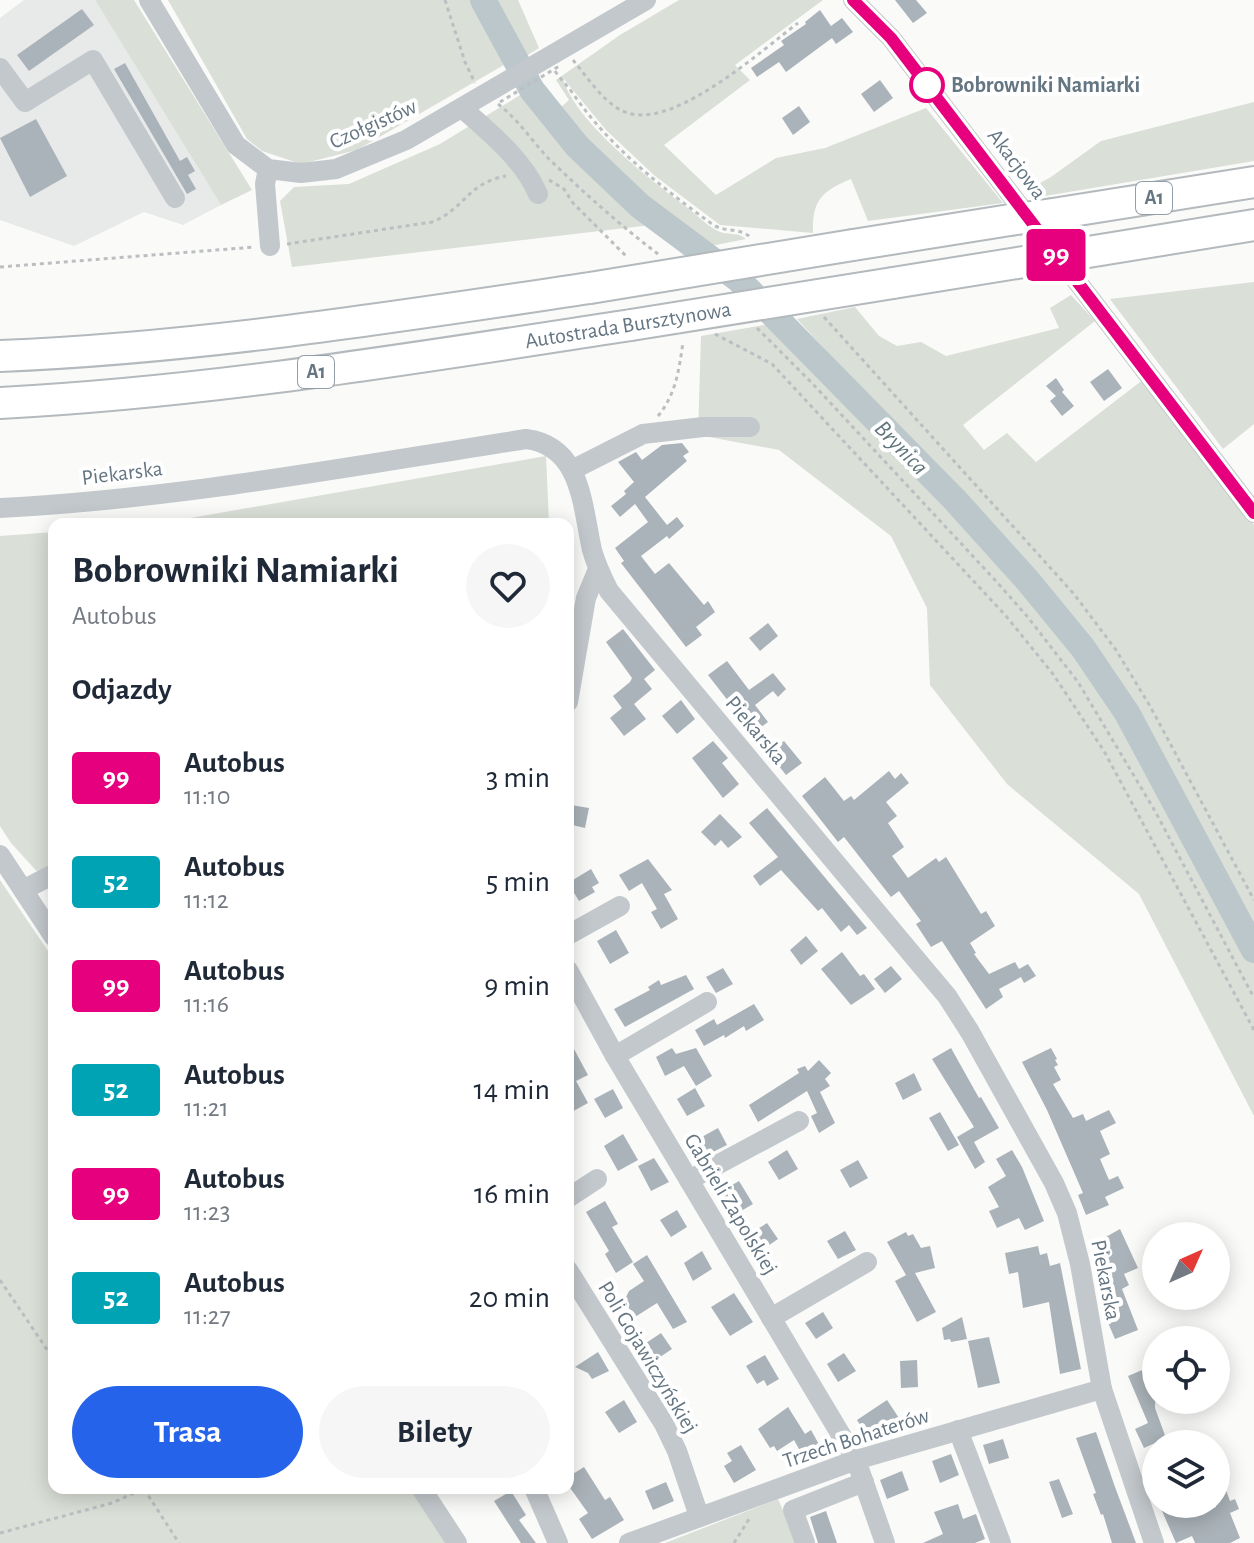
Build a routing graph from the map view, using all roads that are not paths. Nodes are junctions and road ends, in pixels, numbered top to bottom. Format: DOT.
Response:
graph roads {
  1 [pos="149,0"];
  2 [pos="646,0"];
  3 [pos="853,0"];
  4 [pos="0,68"];
  5 [pos="462,108"];
  6 [pos="268,169"];
  7 [pos="1254,182"];
  8 [pos="533,185"];
  9 [pos="175,198"];
  10 [pos="1254,225"];
  11 [pos="270,246"];
  12 [pos="0,356"];
  13 [pos="0,403"];
  14 [pos="750,427"];
  15 [pos="572,470"];
  16 [pos="0,508"];
  17 [pos="1254,513"];
  18 [pos="598,569"];
  19 [pos="574,665"];
  20 [pos="0,855"];
  21 [pos="48,877"];
  22 [pos="23,890"];
  23 [pos="620,906"];
  24 [pos="48,928"];
  25 [pos="574,932"];
  26 [pos="574,981"];
  27 [pos="707,1002"];
  28 [pos="615,1056"];
  29 [pos="799,1121"];
  30 [pos="597,1179"];
  31 [pos="689,1180"];
  32 [pos="574,1194"];
  33 [pos="867,1262"];
  34 [pos="574,1280"];
  35 [pos="771,1318"];
  36 [pos="1102,1389"];
  37 [pos="958,1430"];
  38 [pos="856,1460"];
  39 [pos="864,1482"];
  40 [pos="425,1494"];
  41 [pos="537,1494"];
  42 [pos="699,1516"];
  43 [pos="457,1543"];
  44 [pos="558,1543"];
  45 [pos="629,1543"];
  46 [pos="805,1543"];
  47 [pos="885,1543"];
  48 [pos="1001,1543"];
  49 [pos="1154,1543"];
  1 -- 6 [label="street"];
  2 -- 5 [label="street, Czołgistów"];
  3 -- 17 [label="street, Akacjowa"];
  4 -- 9 [label="street"];
  5 -- 6 [label="street, Czołgistów"];
  5 -- 8 [label="street"];
  6 -- 11 [label="street"];
  7 -- 12 [label="highway, Autostrada Bursztynowa / A1, bridge"];
  10 -- 13 [label="highway, Autostrada Bursztynowa / A1, bridge"];
  14 -- 15 [label="street"];
  15 -- 16 [label="street, Piekarska"];
  15 -- 18 [label="street, Piekarska"];
  18 -- 19 [label="street"];
  18 -- 36 [label="street, Piekarska"];
  20 -- 22 [label="street"];
  21 -- 22 [label="street"];
  22 -- 24 [label="street"];
  23 -- 25 [label="street"];
  26 -- 28 [label="street, Gabrieli Zapolskiej"];
  27 -- 28 [label="street"];
  28 -- 31 [label="street, Gabrieli Zapolskiej"];
  29 -- 31 [label="street"];
  30 -- 32 [label="street"];
  31 -- 35 [label="street, Gabrieli Zapolskiej"];
  33 -- 35 [label="street"];
  34 -- 42 [label="street, Poli Gojawiczyńskiej"];
  35 -- 38 [label="street, Gabrieli Zapolskiej"];
  36 -- 37 [label="street, Trzech Bohaterów"];
  36 -- 49 [label="street, Piekarska"];
  37 -- 38 [label="street, Trzech Bohaterów"];
  37 -- 48 [label="street"];
  38 -- 39 [label="street, Gabrieli Zapolskiej"];
  38 -- 42 [label="street, Trzech Bohaterów"];
  39 -- 46 [label="street"];
  39 -- 47 [label="street, Gabrieli Zapolskiej"];
  40 -- 43 [label="street"];
  41 -- 44 [label="street"];
  42 -- 45 [label="street, Trzech Bohaterów"];
}
